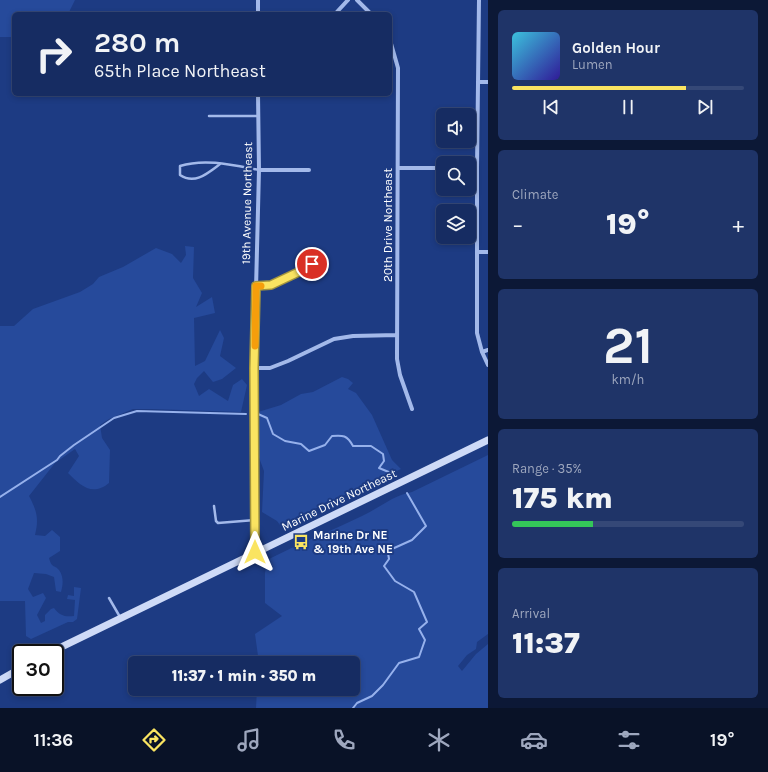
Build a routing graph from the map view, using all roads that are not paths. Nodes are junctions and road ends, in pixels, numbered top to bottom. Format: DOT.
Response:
graph roads {
  1 [pos="258,0"];
  2 [pos="348,0"];
  3 [pos="357,0"];
  4 [pos="479,0"];
  5 [pos="258,12"];
  6 [pos="337,12"];
  7 [pos="369,12"];
  8 [pos="392,47"];
  9 [pos="478,82"];
  10 [pos="488,82"];
  11 [pos="258,96"];
  12 [pos="209,116"];
  13 [pos="258,116"];
  14 [pos="220,164"];
  15 [pos="398,168"];
  16 [pos="436,168"];
  17 [pos="477,168"];
  18 [pos="259,170"];
  19 [pos="309,170"];
  20 [pos="477,252"];
  21 [pos="488,252"];
  22 [pos="311,256"];
  23 [pos="256,286"];
  24 [pos="397,335"];
  25 [pos="488,350"];
  26 [pos="482,352"];
  27 [pos="488,365"];
  28 [pos="254,368"];
  29 [pos="412,409"];
  30 [pos="488,440"];
  31 [pos="214,506"];
  32 [pos="255,520"];
  33 [pos="255,552"];
  34 [pos="109,598"];
  35 [pos="121,618"];
  36 [pos="64,646"];
  37 [pos="12,673"];
  38 [pos="0,680"];
  1 -- 5 [label="street"];
  2 -- 6 [label="street"];
  3 -- 7 [label="street"];
  4 -- 9 [label="street"];
  8 -- 15 [label="street, 20th Drive Northeast"];
  9 -- 10 [label="street"];
  9 -- 17 [label="street"];
  11 -- 13 [label="street, 19th Avenue Northeast"];
  12 -- 13 [label="lane"];
  13 -- 18 [label="street, 19th Avenue Northeast"];
  14 -- 14 [label="lane"];
  14 -- 18 [label="lane"];
  15 -- 16 [label="street"];
  15 -- 24 [label="street, 20th Drive Northeast"];
  17 -- 20 [label="street"];
  18 -- 19 [label="street"];
  18 -- 23 [label="street, 19th Avenue Northeast"];
  20 -- 21 [label="street"];
  20 -- 26 [label="street"];
  22 -- 23 [label="street"];
  23 -- 28 [label="street, 19th Avenue Northeast"];
  24 -- 28 [label="street"];
  24 -- 29 [label="street, 20th Drive Northeast"];
  25 -- 26 [label="street"];
  26 -- 27 [label="street"];
  28 -- 32 [label="street, 19th Avenue Northeast"];
  30 -- 33 [label="main road, Marine Drive Northeast"];
  31 -- 32 [label="lane"];
  32 -- 33 [label="street, 19th Avenue Northeast"];
  33 -- 35 [label="main road, Marine Drive Northeast"];
  34 -- 35 [label="lane"];
  35 -- 36 [label="main road, Marine Drive Northeast"];
  37 -- 38 [label="main road"];
}
